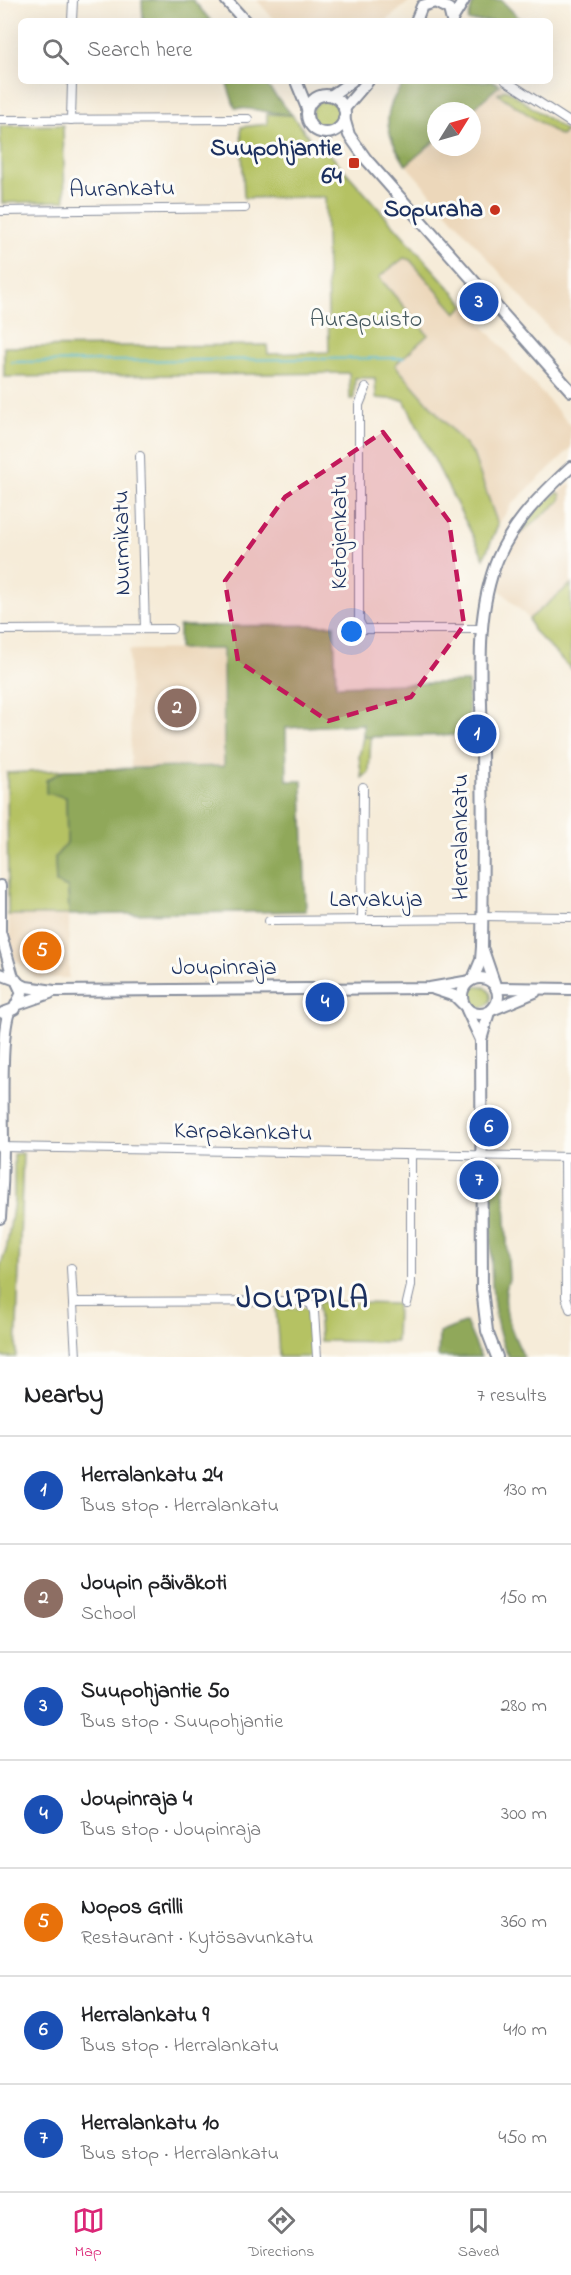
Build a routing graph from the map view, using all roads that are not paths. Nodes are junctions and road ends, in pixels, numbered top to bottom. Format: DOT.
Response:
graph roads {
  1 [pos="73,0"];
  2 [pos="226,0"];
  3 [pos="464,0"];
  4 [pos="438,1"];
  5 [pos="416,10"];
  6 [pos="72,18"];
  7 [pos="242,18"];
  8 [pos="451,18"];
  9 [pos="453,18"];
  10 [pos="72,84"];
  11 [pos="297,84"];
  12 [pos="307,84"];
  13 [pos="347,84"];
  14 [pos="366,84"];
  15 [pos="511,84"];
  16 [pos="327,95"];
  17 [pos="307,108"];
  18 [pos="344,114"];
  19 [pos="248,119"];
  20 [pos="0,120"];
  21 [pos="71,120"];
  22 [pos="571,123"];
  23 [pos="328,133"];
  24 [pos="359,150"];
  25 [pos="245,208"];
  26 [pos="0,211"];
  27 [pos="366,388"];
  28 [pos="571,392"];
  29 [pos="140,456"];
  30 [pos="571,467"];
  31 [pos="144,629"];
  32 [pos="172,629"];
  33 [pos="483,629"];
  34 [pos="0,630"];
  35 [pos="363,787"];
  36 [pos="0,886"];
  37 [pos="483,917"];
  38 [pos="571,917"];
  39 [pos="362,920"];
  40 [pos="269,921"];
  41 [pos="1,935"];
  42 [pos="0,940"];
  43 [pos="482,947"];
  44 [pos="0,974"];
  45 [pos="15,980"];
  46 [pos="471,980"];
  47 [pos="495,987"];
  48 [pos="430,988"];
  49 [pos="571,989"];
  50 [pos="538,990"];
  51 [pos="54,991"];
  52 [pos="19,1004"];
  53 [pos="465,1007"];
  54 [pos="490,1012"];
  55 [pos="4,1013"];
  56 [pos="481,1040"];
  57 [pos="1,1046"];
  58 [pos="2,1147"];
  59 [pos="483,1155"];
  60 [pos="411,1156"];
  61 [pos="568,1157"];
  62 [pos="0,1218"];
  63 [pos="71,1268"];
  64 [pos="73,1302"];
  65 [pos="407,1303"];
  66 [pos="570,1309"];
  67 [pos="76,1357"];
  68 [pos="317,1357"];
  69 [pos="497,1357"];
  1 -- 6 [label="street"];
  2 -- 7 [label="street"];
  3 -- 9 [label="street"];
  4 -- 5 [label="street"];
  4 -- 8 [label="street"];
  10 -- 21 [label="street"];
  11 -- 17 [label="street"];
  12 -- 16 [label="street"];
  13 -- 16 [label="street"];
  14 -- 18 [label="street"];
  15 -- 22 [label="street"];
  16 -- 17 [label="street"];
  16 -- 18 [label="street"];
  17 -- 23 [label="street"];
  18 -- 23 [label="street"];
  18 -- 24 [label="street"];
  19 -- 21 [label="street"];
  20 -- 21 [label="street"];
  23 -- 24 [label="street"];
  24 -- 28 [label="street"];
  25 -- 26 [label="street, Aurankatu"];
  27 -- 33 [label="street, Ketojenkatu"];
  29 -- 31 [label="street, Nurmikatu"];
  30 -- 33 [label="street, Herralankatu"];
  31 -- 32 [label="street"];
  31 -- 34 [label="street"];
  33 -- 37 [label="street, Herralankatu"];
  35 -- 39 [label="street"];
  36 -- 41 [label="street"];
  37 -- 38 [label="street, Larvakuja"];
  37 -- 39 [label="street, Larvakuja"];
  37 -- 43 [label="street, Herralankatu"];
  39 -- 40 [label="street, Larvakuja"];
  41 -- 42 [label="street"];
  41 -- 45 [label="street"];
  43 -- 46 [label="street, Herralankatu"];
  43 -- 47 [label="street, Herralankatu"];
  44 -- 45 [label="street, Joupinraja"];
  45 -- 51 [label="street, Joupinraja"];
  45 -- 52 [label="street"];
  46 -- 47 [label="street"];
  46 -- 48 [label="street, Joupinraja"];
  46 -- 53 [label="street"];
  47 -- 50 [label="street"];
  47 -- 54 [label="street"];
  48 -- 51 [label="street, Joupinraja"];
  48 -- 53 [label="street, Joupinraja"];
  49 -- 50 [label="street"];
  50 -- 54 [label="street"];
  51 -- 52 [label="street, Joupinraja"];
  52 -- 55 [label="street, Joupinraja"];
  53 -- 54 [label="street"];
  53 -- 56 [label="street"];
  54 -- 56 [label="street"];
  55 -- 57 [label="street"];
  56 -- 59 [label="street"];
  57 -- 58 [label="street"];
  58 -- 60 [label="street, Karpakankatu"];
  58 -- 62 [label="street"];
  59 -- 60 [label="street, Karpakankatu"];
  59 -- 61 [label="street, Karpakankatu"];
  59 -- 69 [label="street"];
  60 -- 65 [label="street"];
  61 -- 66 [label="street"];
  63 -- 64 [label="street"];
  64 -- 67 [label="street"];
  64 -- 68 [label="street"];
}
